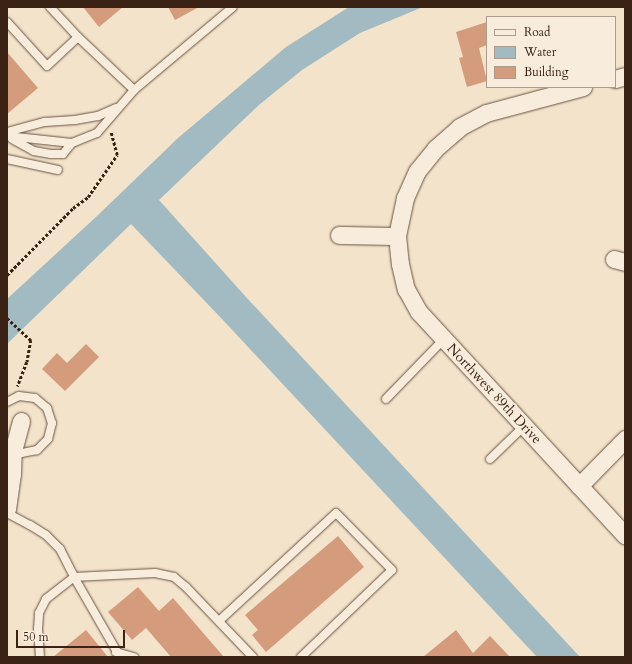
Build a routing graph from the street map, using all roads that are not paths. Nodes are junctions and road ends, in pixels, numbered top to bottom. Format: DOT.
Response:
graph roads {
  1 [pos="50,7"];
  2 [pos="233,7"];
  3 [pos="7,22"];
  4 [pos="78,37"];
  5 [pos="579,88"];
  6 [pos="134,90"];
  7 [pos="119,107"];
  8 [pos="8,135"];
  9 [pos="72,142"];
  10 [pos="7,160"];
  11 [pos="58,170"];
  12 [pos="339,236"];
  13 [pos="397,236"];
  14 [pos="444,339"];
  15 [pos="386,399"];
  16 [pos="10,400"];
  17 [pos="22,421"];
  18 [pos="524,426"];
  19 [pos="625,438"];
  20 [pos="10,449"];
  21 [pos="490,459"];
  22 [pos="579,486"];
  23 [pos="7,510"];
  24 [pos="7,513"];
  25 [pos="625,535"];
  26 [pos="74,577"];
  27 [pos="219,621"];
  28 [pos="118,654"];
  29 [pos="40,657"];
  30 [pos="134,657"];
  31 [pos="253,657"];
  32 [pos="301,657"];
  1 -- 4 [label="lane"];
  2 -- 6 [label="lane"];
  3 -- 4 [label="lane"];
  4 -- 6 [label="lane"];
  5 -- 13 [label="street, Northwest 89th Drive"];
  6 -- 7 [label="lane"];
  7 -- 8 [label="lane"];
  7 -- 9 [label="lane"];
  8 -- 9 [label="lane"];
  8 -- 9 [label="lane"];
  10 -- 11 [label="lane"];
  12 -- 13 [label="street"];
  13 -- 14 [label="street, Northwest 89th Drive"];
  14 -- 15 [label="lane"];
  14 -- 18 [label="street, Northwest 89th Drive"];
  16 -- 20 [label="lane"];
  17 -- 20 [label="street"];
  18 -- 21 [label="lane"];
  18 -- 22 [label="street, Northwest 89th Drive"];
  19 -- 22 [label="street"];
  20 -- 23 [label="street"];
  22 -- 25 [label="street, Northwest 89th Drive"];
  24 -- 26 [label="lane"];
  26 -- 27 [label="lane"];
  26 -- 28 [label="lane"];
  26 -- 29 [label="lane"];
  27 -- 31 [label="lane"];
  27 -- 32 [label="lane"];
  28 -- 30 [label="lane"];
}
